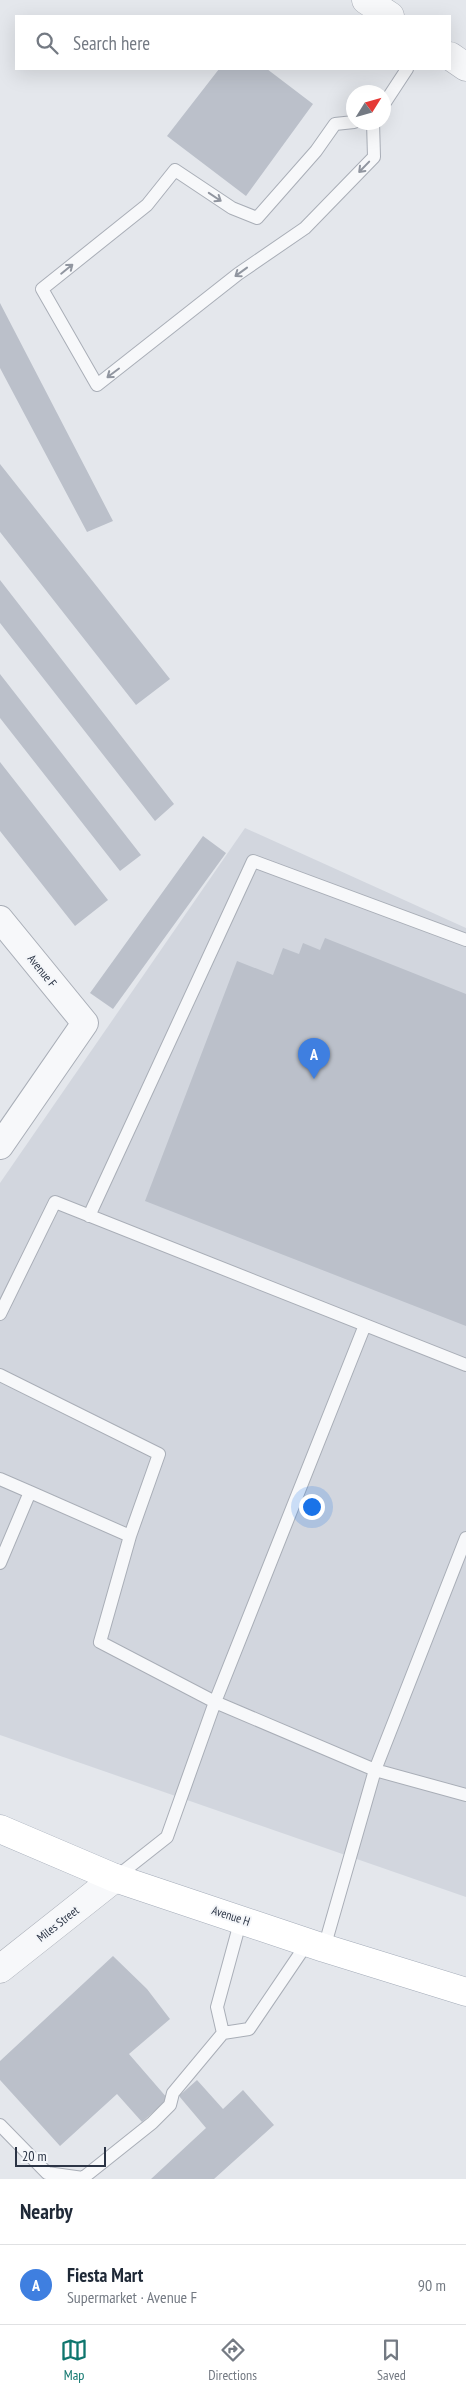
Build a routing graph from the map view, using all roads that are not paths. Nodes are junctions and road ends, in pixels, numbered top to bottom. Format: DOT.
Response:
graph roads {
  1 [pos="366,0"];
  2 [pos="388,15"];
  3 [pos="451,57"];
  4 [pos="466,67"];
  5 [pos="406,70"];
  6 [pos="391,93"];
  7 [pos="346,123"];
  8 [pos="373,130"];
  9 [pos="0,919"];
  10 [pos="466,940"];
  11 [pos="0,1146"];
  12 [pos="90,1216"];
  13 [pos="0,1314"];
  14 [pos="365,1325"];
  15 [pos="466,1365"];
  16 [pos="0,1376"];
  17 [pos="0,1479"];
  18 [pos="30,1492"];
  19 [pos="130,1536"];
  20 [pos="466,1538"];
  21 [pos="0,1564"];
  22 [pos="215,1702"];
  23 [pos="375,1770"];
  24 [pos="466,1795"];
  25 [pos="0,1829"];
  26 [pos="115,1878"];
  27 [pos="241,1919"];
  28 [pos="316,1945"];
  29 [pos="0,1969"];
  30 [pos="466,1992"];
  31 [pos="223,2033"];
  32 [pos="0,2125"];
  1 -- 2 [label="street"];
  3 -- 4 [label="street"];
  5 -- 6 [label="lane"];
  8 -- 7 [label="lane, one-way"];
  9 -- 11 [label="street, Avenue F"];
  10 -- 12 [label="lane"];
  12 -- 13 [label="lane"];
  12 -- 14 [label="lane"];
  14 -- 15 [label="lane"];
  14 -- 22 [label="lane"];
  16 -- 19 [label="lane"];
  17 -- 18 [label="lane"];
  18 -- 19 [label="lane"];
  18 -- 21 [label="lane"];
  19 -- 22 [label="lane"];
  20 -- 23 [label="lane"];
  22 -- 23 [label="lane"];
  22 -- 26 [label="lane"];
  23 -- 24 [label="lane"];
  23 -- 28 [label="lane"];
  25 -- 26 [label="main road, Avenue H"];
  26 -- 27 [label="main road, Avenue H"];
  26 -- 29 [label="street, Miles Street"];
  27 -- 28 [label="main road, Avenue H"];
  27 -- 31 [label="lane"];
  28 -- 30 [label="main road, Avenue H"];
  28 -- 31 [label="lane"];
  31 -- 32 [label="lane"];
}
